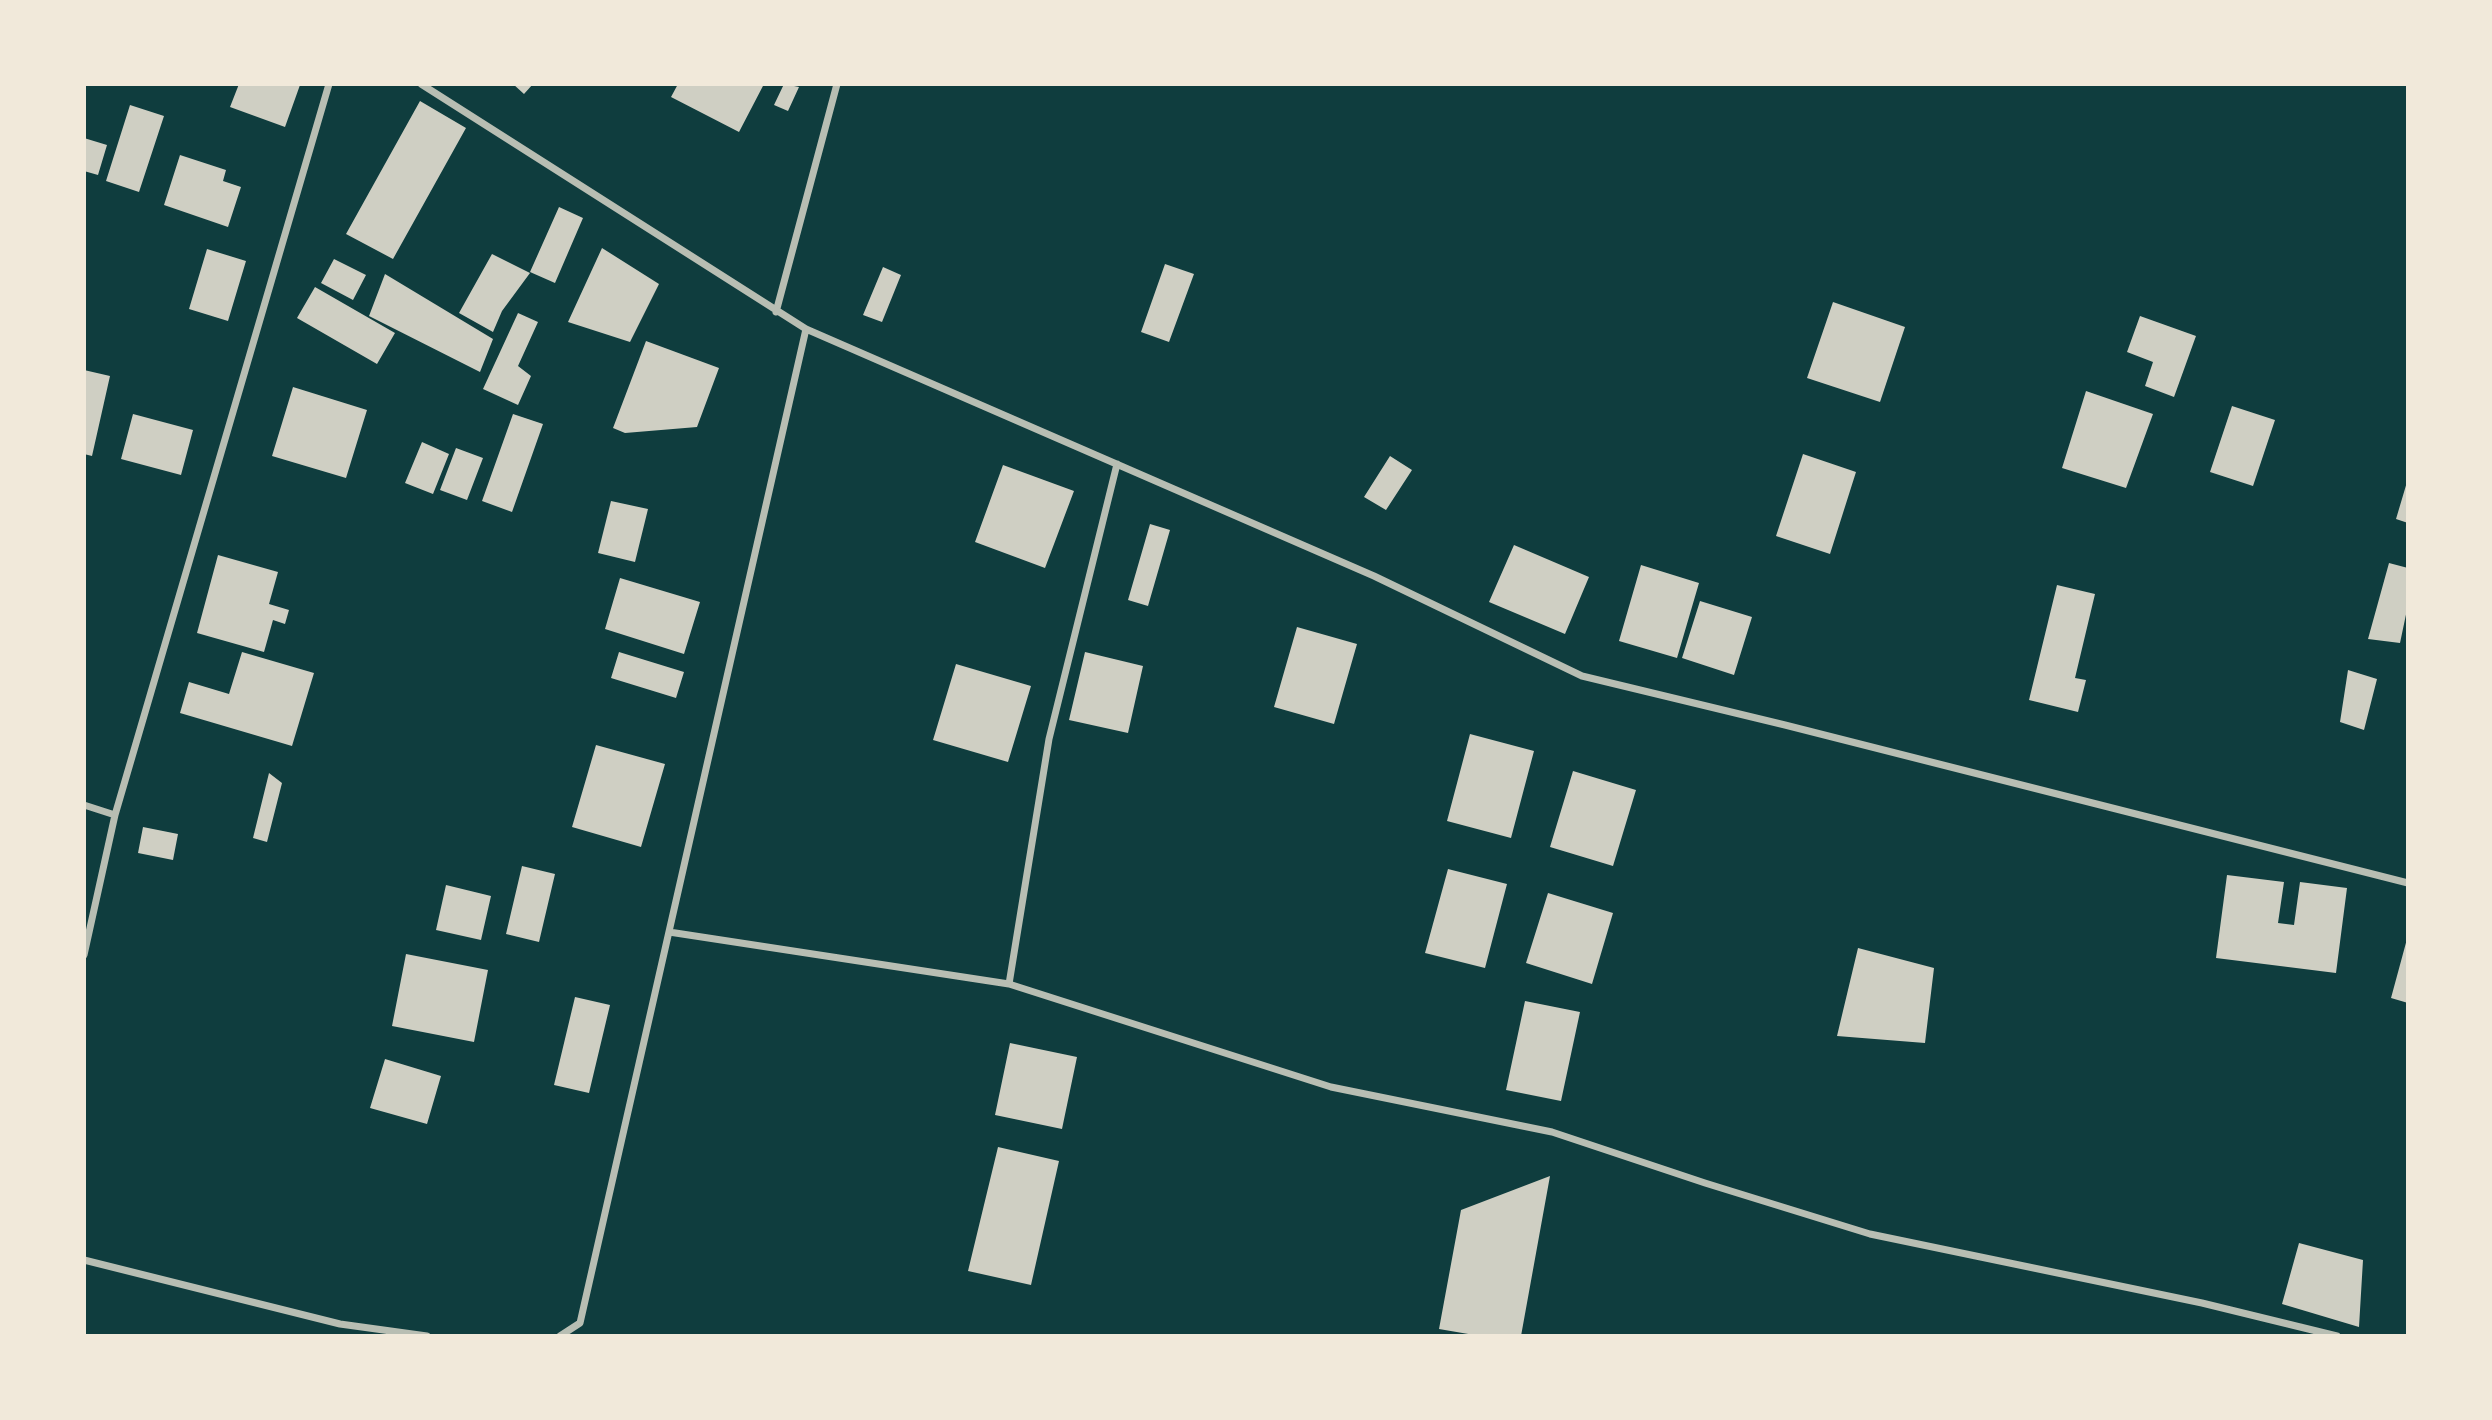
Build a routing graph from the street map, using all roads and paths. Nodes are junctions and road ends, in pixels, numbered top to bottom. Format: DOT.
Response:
graph roads {
  1 [pos="329,84"];
  2 [pos="421,84"];
  3 [pos="837,84"];
  4 [pos="776,312"];
  5 [pos="806,329"];
  6 [pos="1117,464"];
  7 [pos="84,805"];
  8 [pos="115,815"];
  9 [pos="2408,883"];
  10 [pos="669,932"];
  11 [pos="84,955"];
  12 [pos="1009,984"];
  13 [pos="84,1260"];
  14 [pos="428,1336"];
  15 [pos="560,1336"];
  16 [pos="2337,1336"];
  1 -- 8 [label="street"];
  2 -- 4 [label="street"];
  3 -- 4 [label="street"];
  4 -- 5 [label="street"];
  5 -- 6 [label="street"];
  5 -- 10 [label="street"];
  6 -- 9 [label="street"];
  6 -- 12 [label="street"];
  7 -- 8 [label="street"];
  8 -- 11 [label="street"];
  10 -- 12 [label="street"];
  10 -- 15 [label="street"];
  12 -- 16 [label="street"];
  13 -- 14 [label="street"];
}
